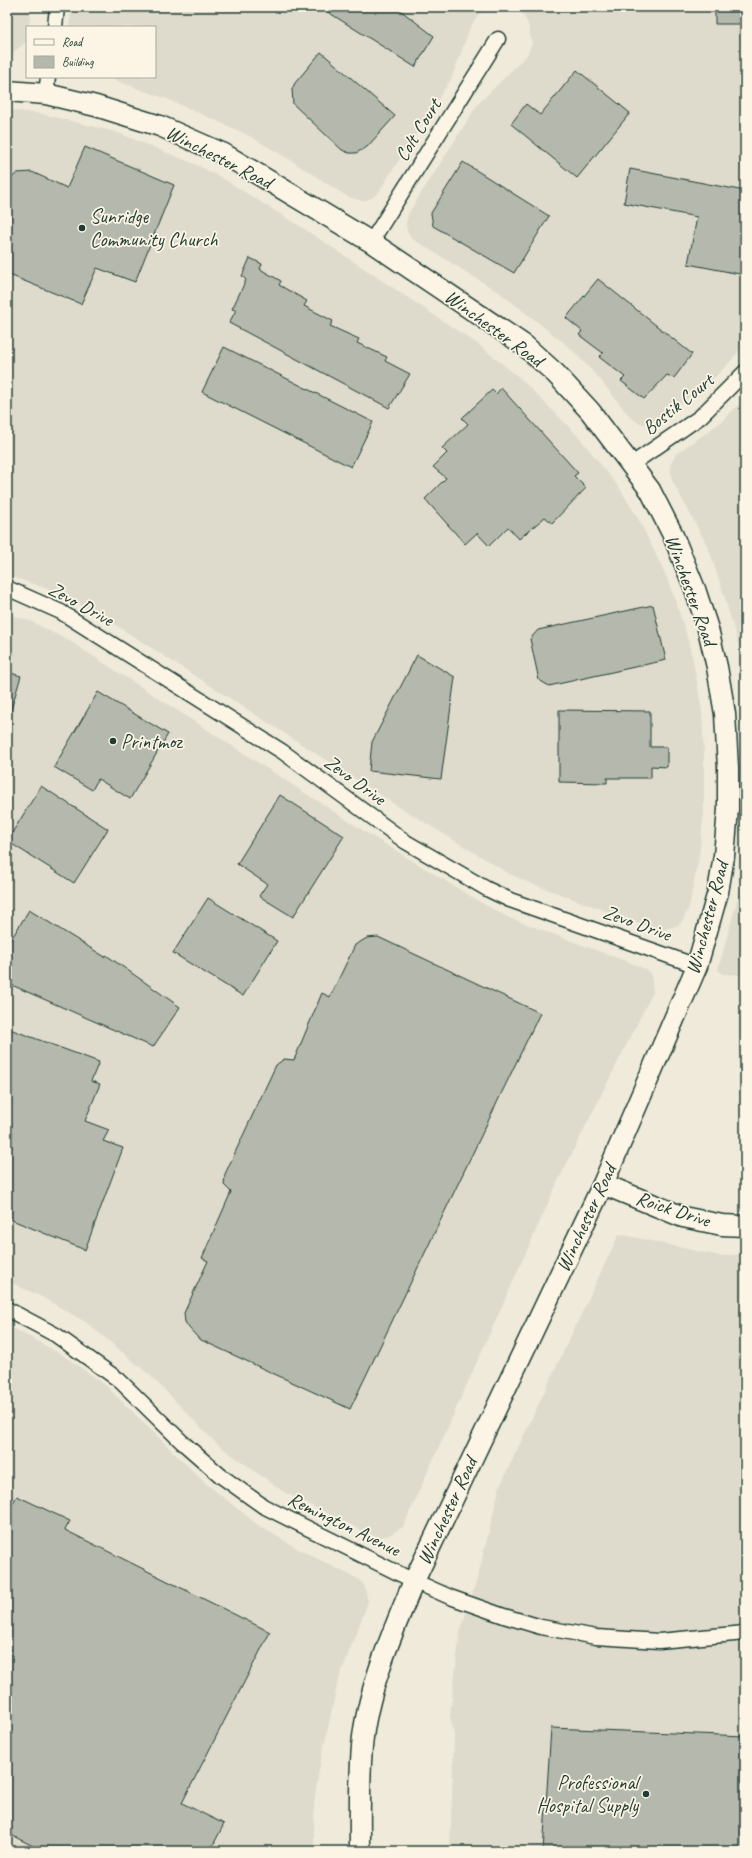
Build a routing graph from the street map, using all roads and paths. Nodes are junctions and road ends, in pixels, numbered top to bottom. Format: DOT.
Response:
graph roads {
  1 [pos="57,7"];
  2 [pos="54,26"];
  3 [pos="498,38"];
  4 [pos="47,85"];
  5 [pos="7,91"];
  6 [pos="371,242"];
  7 [pos="745,372"];
  8 [pos="632,464"];
  9 [pos="7,588"];
  10 [pos="698,966"];
  11 [pos="603,1184"];
  12 [pos="745,1226"];
  13 [pos="7,1309"];
  14 [pos="414,1581"];
  15 [pos="745,1633"];
  16 [pos="360,1851"];
  1 -- 2 [label="street"];
  3 -- 6 [label="street, Colt Court"];
  4 -- 5 [label="street, Winchester Road"];
  4 -- 6 [label="street, Winchester Road"];
  6 -- 8 [label="street, Winchester Road"];
  7 -- 8 [label="street, Bostik Court"];
  8 -- 10 [label="street, Winchester Road"];
  9 -- 10 [label="street, Zevo Drive"];
  10 -- 11 [label="street, Winchester Road"];
  11 -- 12 [label="street, Roick Drive"];
  11 -- 14 [label="street, Winchester Road"];
  13 -- 14 [label="street, Remington Avenue"];
  14 -- 15 [label="street, Remington Avenue"];
  14 -- 16 [label="street, Winchester Road"];
}
